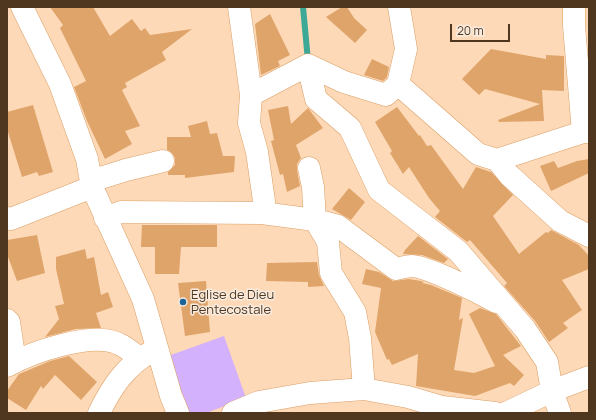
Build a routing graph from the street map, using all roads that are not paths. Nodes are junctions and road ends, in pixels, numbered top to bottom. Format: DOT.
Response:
graph roads {
  1 [pos="22,7"];
  2 [pos="239,7"];
  3 [pos="399,7"];
  4 [pos="574,7"];
  5 [pos="308,65"];
  6 [pos="398,84"];
  7 [pos="251,95"];
  8 [pos="586,132"];
  9 [pos="497,160"];
  10 [pos="163,161"];
  11 [pos="309,168"];
  12 [pos="92,184"];
  13 [pos="262,213"];
  14 [pos="7,218"];
  15 [pos="105,218"];
  16 [pos="315,220"];
  17 [pos="589,236"];
  18 [pos="504,306"];
  19 [pos="7,320"];
  20 [pos="148,353"];
  21 [pos="11,364"];
  22 [pos="589,377"];
  23 [pos="364,389"];
  24 [pos="552,391"];
  25 [pos="99,413"];
  26 [pos="178,413"];
  27 [pos="233,413"];
  28 [pos="495,413"];
  29 [pos="506,413"];
  30 [pos="560,413"];
  1 -- 12 [label="street"];
  2 -- 7 [label="street"];
  3 -- 6 [label="street"];
  4 -- 8 [label="street"];
  5 -- 6 [label="street"];
  5 -- 7 [label="street"];
  5 -- 18 [label="street"];
  6 -- 9 [label="street"];
  7 -- 13 [label="street"];
  8 -- 9 [label="street"];
  9 -- 17 [label="street"];
  10 -- 12 [label="street"];
  11 -- 16 [label="street"];
  12 -- 14 [label="street"];
  12 -- 15 [label="street"];
  13 -- 15 [label="street"];
  13 -- 16 [label="street"];
  15 -- 20 [label="street"];
  16 -- 18 [label="street"];
  16 -- 23 [label="street"];
  18 -- 24 [label="street"];
  19 -- 21 [label="street"];
  20 -- 21 [label="street"];
  20 -- 25 [label="street"];
  20 -- 26 [label="street"];
  22 -- 24 [label="street"];
  23 -- 27 [label="street"];
  23 -- 28 [label="street"];
  24 -- 29 [label="street"];
  24 -- 30 [label="street"];
}
